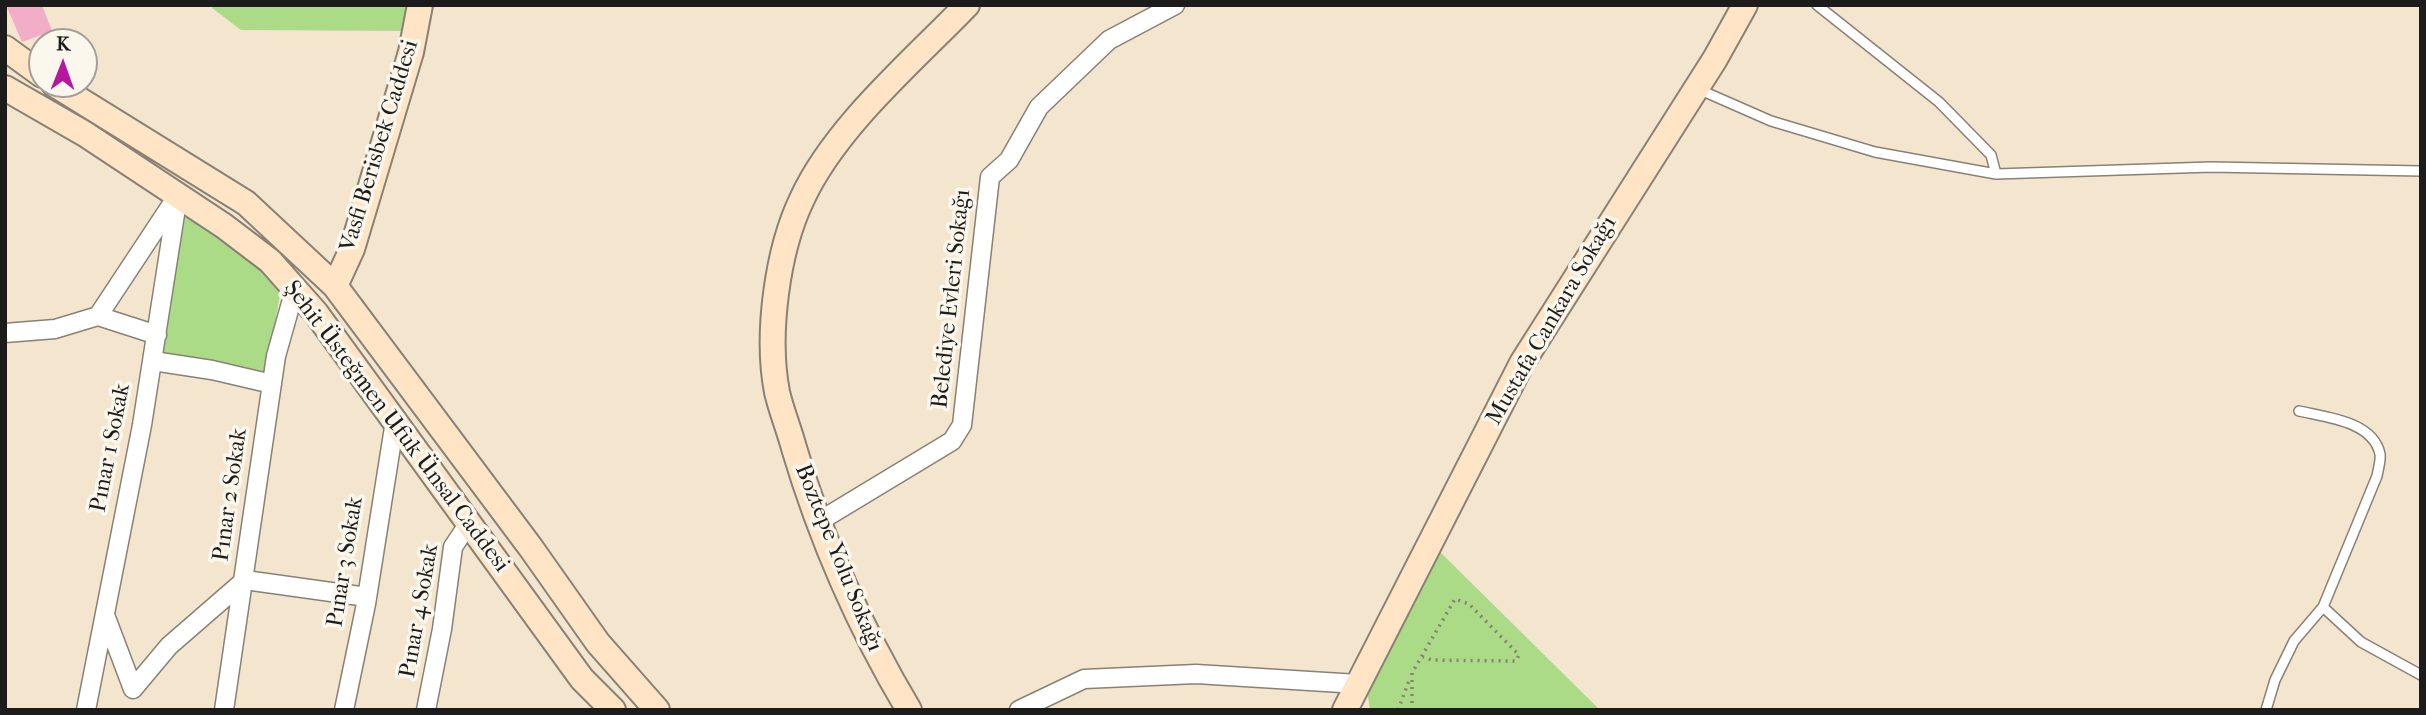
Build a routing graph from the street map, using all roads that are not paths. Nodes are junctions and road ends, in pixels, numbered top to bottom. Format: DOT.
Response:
graph roads {
  1 [pos="420,5"];
  2 [pos="967,5"];
  3 [pos="1175,5"];
  4 [pos="1745,5"];
  5 [pos="1817,5"];
  6 [pos="5,48"];
  7 [pos="28,65"];
  8 [pos="5,88"];
  9 [pos="1696,88"];
  10 [pos="77,98"];
  11 [pos="2421,171"];
  12 [pos="1996,174"];
  13 [pos="178,195"];
  14 [pos="304,254"];
  15 [pos="332,283"];
  16 [pos="294,289"];
  17 [pos="98,316"];
  18 [pos="5,334"];
  19 [pos="157,334"];
  20 [pos="153,361"];
  21 [pos="272,384"];
  22 [pos="2299,411"];
  23 [pos="395,421"];
  24 [pos="818,522"];
  25 [pos="469,523"];
  26 [pos="245,580"];
  27 [pos="366,597"];
  28 [pos="2323,607"];
  29 [pos="105,615"];
  30 [pos="2421,675"];
  31 [pos="1358,684"];
  32 [pos="86,710"];
  33 [pos="224,710"];
  34 [pos="344,710"];
  35 [pos="425,710"];
  36 [pos="613,710"];
  37 [pos="657,710"];
  38 [pos="909,710"];
  39 [pos="1019,710"];
  40 [pos="1345,710"];
  41 [pos="1362,710"];
  42 [pos="2266,710"];
  1 -- 15 [label="street, Vasfi Berisbek Caddesi"];
  2 -- 24 [label="street, Boztepe Yolu Sokağı"];
  3 -- 24 [label="street, Belediye Evleri Sokağı"];
  4 -- 9 [label="street, Mustafa Cankara Sokağı"];
  5 -- 12 [label="lane"];
  6 -- 7 [label="street"];
  8 -- 13 [label="street, Şehit Üsteğmen Ufuk Ünsal Caddesi"];
  9 -- 12 [label="lane"];
  9 -- 31 [label="street, Mustafa Cankara Sokağı"];
  10 -- 14 [label="street, Şehit Üsteğmen Ufuk Ünsal Caddesi"];
  11 -- 12 [label="lane"];
  13 -- 16 [label="street, Şehit Üsteğmen Ufuk Ünsal Caddesi"];
  13 -- 17 [label="street"];
  13 -- 19 [label="street, Pınar 1 Sokak"];
  14 -- 15 [label="street, Şehit Üsteğmen Ufuk Ünsal Caddesi"];
  14 -- 16 [label="street"];
  15 -- 16 [label="street, Vasfi Berisbek Caddesi"];
  15 -- 37 [label="street, Şehit Üsteğmen Ufuk Ünsal Caddesi"];
  16 -- 21 [label="street, Pınar 2 Sokak"];
  16 -- 23 [label="street, Şehit Üsteğmen Ufuk Ünsal Caddesi"];
  17 -- 18 [label="street"];
  17 -- 19 [label="street"];
  19 -- 20 [label="street, Pınar 1 Sokak"];
  20 -- 21 [label="street"];
  20 -- 29 [label="street, Pınar 1 Sokak"];
  21 -- 26 [label="street, Pınar 2 Sokak"];
  22 -- 28 [label="lane"];
  23 -- 25 [label="street, Şehit Üsteğmen Ufuk Ünsal Caddesi"];
  23 -- 27 [label="street, Pınar 3 Sokak"];
  24 -- 38 [label="street, Boztepe Yolu Sokağı"];
  25 -- 35 [label="street, Pınar 4 Sokak"];
  25 -- 36 [label="street, Şehit Üsteğmen Ufuk Ünsal Caddesi"];
  26 -- 27 [label="street"];
  26 -- 29 [label="street"];
  26 -- 33 [label="street, Pınar 2 Sokak"];
  27 -- 34 [label="street, Pınar 3 Sokak"];
  28 -- 30 [label="lane"];
  28 -- 42 [label="lane"];
  29 -- 32 [label="street, Pınar 1 Sokak"];
  31 -- 39 [label="street"];
  31 -- 40 [label="street, Mustafa Cankara Sokağı"];
  31 -- 41 [label="street"];
}
